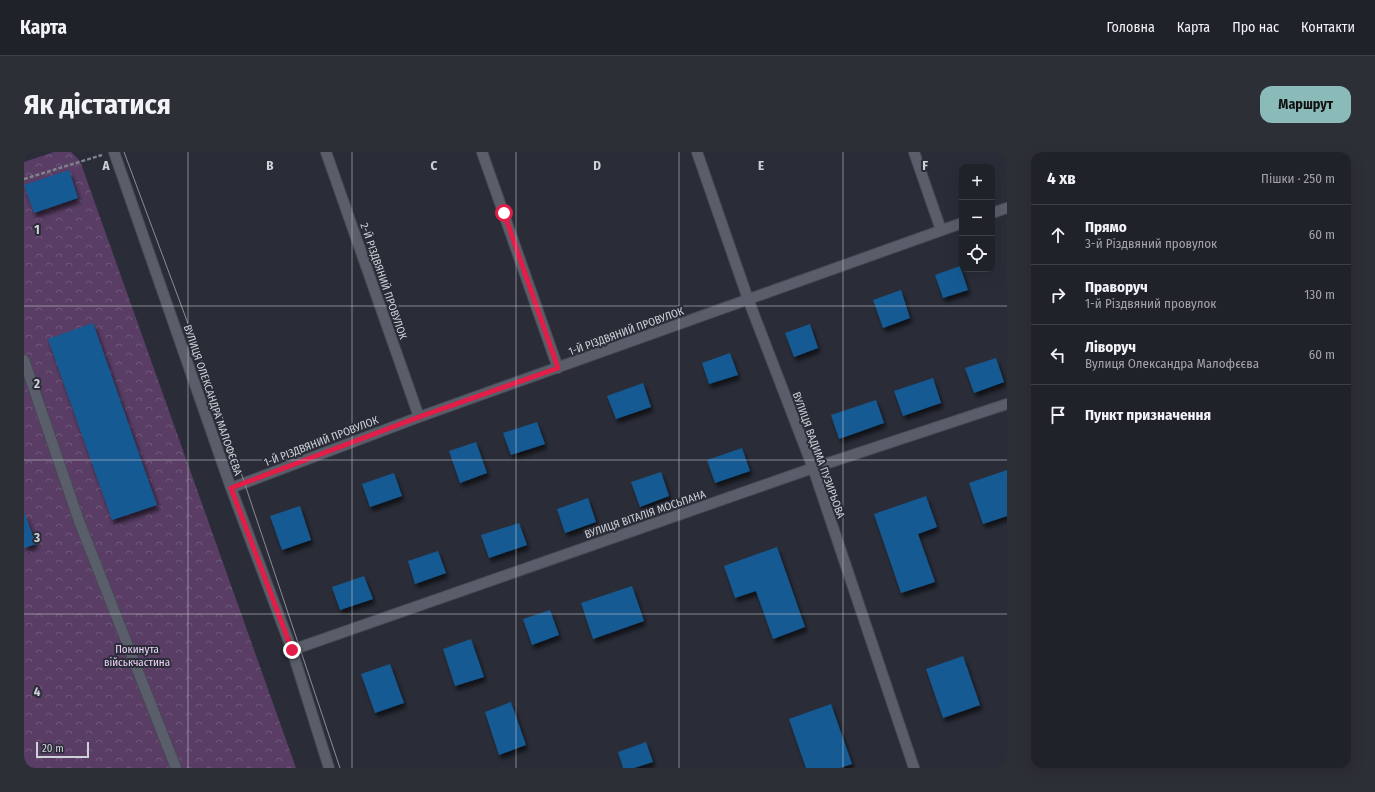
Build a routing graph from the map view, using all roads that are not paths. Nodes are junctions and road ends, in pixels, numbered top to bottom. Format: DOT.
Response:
graph roads {
  1 [pos="326,152"];
  2 [pos="482,152"];
  3 [pos="696,152"];
  4 [pos="914,152"];
  5 [pos="111,153"];
  6 [pos="1007,208"];
  7 [pos="995,212"];
  8 [pos="959,224"];
  9 [pos="941,230"];
  10 [pos="748,299"];
  11 [pos="24,360"];
  12 [pos="558,368"];
  13 [pos="1007,404"];
  14 [pos="419,417"];
  15 [pos="813,468"];
  16 [pos="231,488"];
  17 [pos="292,650"];
  18 [pos="176,768"];
  19 [pos="330,768"];
  20 [pos="914,768"];
  1 -- 14 [label="street, 2-Й РІЗДВЯНИЙ ПРОВУЛОК"];
  2 -- 12 [label="street"];
  3 -- 10 [label="street, ВУЛИЦЯ ВАДИМА ПУЗИРЬОВА"];
  4 -- 9 [label="street"];
  5 -- 16 [label="street, ВУЛИЦЯ ОЛЕКСАНДРА МАЛОФЄЄВА"];
  6 -- 7 [label="street"];
  8 -- 9 [label="street, 1-Й РІЗДВЯНИЙ ПРОВУЛОК"];
  9 -- 10 [label="street, 1-Й РІЗДВЯНИЙ ПРОВУЛОК"];
  10 -- 12 [label="street, 1-Й РІЗДВЯНИЙ ПРОВУЛОК"];
  10 -- 15 [label="street, ВУЛИЦЯ ВАДИМА ПУЗИРЬОВА"];
  11 -- 18 [label="street"];
  12 -- 14 [label="street, 1-Й РІЗДВЯНИЙ ПРОВУЛОК"];
  13 -- 15 [label="street, ВУЛИЦЯ ВІТАЛІЯ МОСЬПАНА"];
  14 -- 16 [label="street, 1-Й РІЗДВЯНИЙ ПРОВУЛОК"];
  15 -- 17 [label="street, ВУЛИЦЯ ВІТАЛІЯ МОСЬПАНА"];
  15 -- 20 [label="street, ВУЛИЦЯ ВАДИМА ПУЗИРЬОВА"];
  16 -- 17 [label="street, ВУЛИЦЯ ОЛЕКСАНДРА МАЛОФЄЄВА"];
  17 -- 19 [label="street, ВУЛИЦЯ ОЛЕКСАНДРА МАЛОФЄЄВА"];
}
